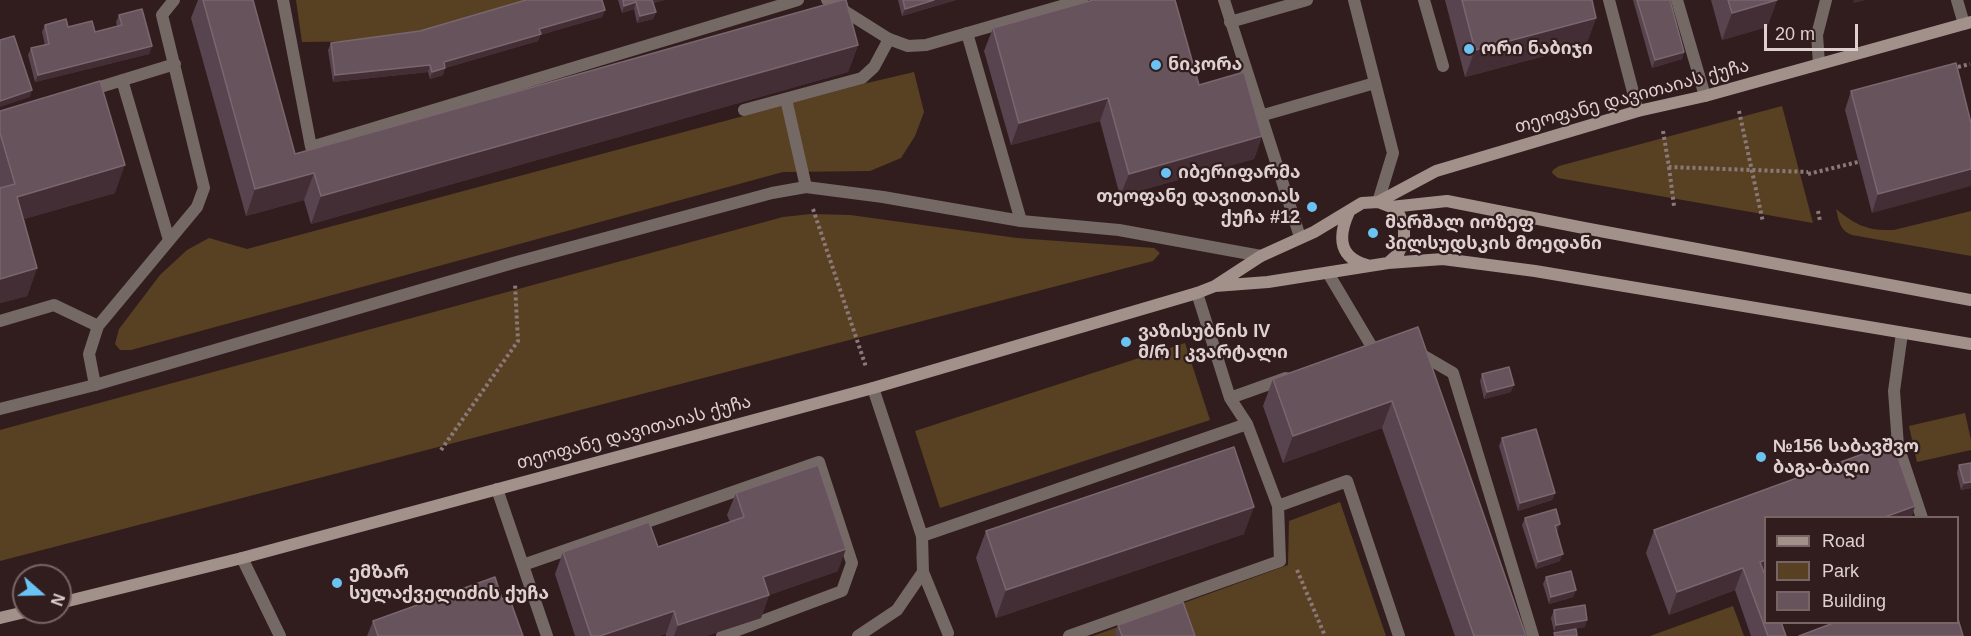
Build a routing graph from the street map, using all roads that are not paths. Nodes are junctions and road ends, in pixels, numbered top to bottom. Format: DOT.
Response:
graph roads {
  1 [pos="174,0"];
  2 [pos="283,0"];
  3 [pos="798,0"];
  4 [pos="827,0"];
  5 [pos="1082,0"];
  6 [pos="1224,0"];
  7 [pos="1307,0"];
  8 [pos="1354,0"];
  9 [pos="1424,0"];
  10 [pos="1609,0"];
  11 [pos="1677,0"];
  12 [pos="1826,0"];
  13 [pos="1958,0"];
  14 [pos="1230,22"];
  15 [pos="1967,23"];
  16 [pos="967,33"];
  17 [pos="889,39"];
  18 [pos="175,64"];
  19 [pos="1819,64"];
  20 [pos="1443,66"];
  21 [pos="122,80"];
  22 [pos="1375,83"];
  23 [pos="78,94"];
  24 [pos="1705,96"];
  25 [pos="786,99"];
  26 [pos="744,110"];
  27 [pos="1638,111"];
  28 [pos="1260,116"];
  29 [pos="806,187"];
  30 [pos="1378,202"];
  31 [pos="1391,207"];
  32 [pos="1349,212"];
  33 [pos="1021,220"];
  34 [pos="1300,237"];
  35 [pos="169,240"];
  36 [pos="1261,256"];
  37 [pos="1388,263"];
  38 [pos="1373,266"];
  39 [pos="1328,273"];
  40 [pos="1215,286"];
  41 [pos="1197,293"];
  42 [pos="1971,300"];
  43 [pos="0,321"];
  44 [pos="98,326"];
  45 [pos="1902,333"];
  46 [pos="1971,344"];
  47 [pos="1406,346"];
  48 [pos="1371,347"];
  49 [pos="1296,374"];
  50 [pos="95,385"];
  51 [pos="873,388"];
  52 [pos="1230,398"];
  53 [pos="0,409"];
  54 [pos="1247,424"];
  55 [pos="497,489"];
  56 [pos="1278,506"];
  57 [pos="1921,516"];
  58 [pos="922,536"];
  59 [pos="242,558"];
  60 [pos="523,565"];
  61 [pos="923,572"];
  62 [pos="72,600"];
  63 [pos="948,633"];
  64 [pos="280,636"];
  65 [pos="547,636"];
  66 [pos="722,636"];
  67 [pos="858,636"];
  68 [pos="1070,636"];
  69 [pos="1398,636"];
  70 [pos="1533,636"];
  1 -- 18 [label="street"];
  2 -- 3 [label="street"];
  4 -- 17 [label="street"];
  5 -- 16 [label="street"];
  6 -- 14 [label="street"];
  7 -- 14 [label="street"];
  8 -- 22 [label="street"];
  9 -- 20 [label="street"];
  10 -- 27 [label="street"];
  11 -- 24 [label="street"];
  12 -- 19 [label="street"];
  13 -- 15 [label="street"];
  14 -- 28 [label="street"];
  15 -- 19 [label="main road, თეოფანე დავითაიას ქუჩა"];
  16 -- 17 [label="street"];
  16 -- 33 [label="street"];
  17 -- 25 [label="street"];
  18 -- 21 [label="street"];
  18 -- 35 [label="street"];
  19 -- 24 [label="main road, თეოფანე დავითაიას ქუჩა"];
  21 -- 23 [label="street"];
  21 -- 35 [label="street"];
  22 -- 28 [label="street"];
  22 -- 30 [label="street"];
  24 -- 27 [label="main road, თეოფანე დავითაიას ქუჩა"];
  25 -- 26 [label="street"];
  25 -- 29 [label="street"];
  27 -- 30 [label="main road, თეოფანე დავითაიას ქუჩა"];
  28 -- 34 [label="street"];
  29 -- 33 [label="street"];
  29 -- 50 [label="street"];
  30 -- 31 [label="main road"];
  30 -- 32 [label="main road"];
  31 -- 37 [label="main road"];
  31 -- 42 [label="main road"];
  32 -- 34 [label="main road, თეოფანე დავითაიას ქუჩა"];
  32 -- 38 [label="main road"];
  33 -- 36 [label="street"];
  34 -- 36 [label="main road, თეოფანე დავითაიას ქუჩა"];
  35 -- 44 [label="street"];
  36 -- 40 [label="main road, თეოფანე დავითაიას ქუჩა"];
  37 -- 38 [label="main road"];
  37 -- 45 [label="main road"];
  38 -- 39 [label="main road, თეოფანე დავითაიას ქუჩა"];
  39 -- 40 [label="main road, თეოფანე დავითაიას ქუჩა"];
  39 -- 48 [label="street"];
  40 -- 41 [label="main road, თეოფანე დავითაიას ქუჩა"];
  41 -- 51 [label="main road, თეოფანე დავითაიას ქუჩა"];
  41 -- 52 [label="street"];
  43 -- 44 [label="street"];
  44 -- 50 [label="street"];
  45 -- 46 [label="main road"];
  45 -- 57 [label="street"];
  47 -- 70 [label="street"];
  49 -- 52 [label="street"];
  50 -- 53 [label="street"];
  51 -- 55 [label="main road, თეოფანე დავითაიას ქუჩა"];
  51 -- 58 [label="street"];
  52 -- 54 [label="street"];
  54 -- 56 [label="street"];
  54 -- 58 [label="street"];
  55 -- 59 [label="main road, თეოფანე დავითაიას ქუჩა"];
  55 -- 60 [label="street"];
  56 -- 68 [label="street"];
  56 -- 69 [label="street"];
  58 -- 61 [label="street"];
  59 -- 62 [label="main road, თეოფანე დავითაიას ქუჩა"];
  59 -- 64 [label="street"];
  60 -- 65 [label="street"];
  60 -- 66 [label="street"];
  61 -- 63 [label="street"];
  61 -- 67 [label="street"];
}
